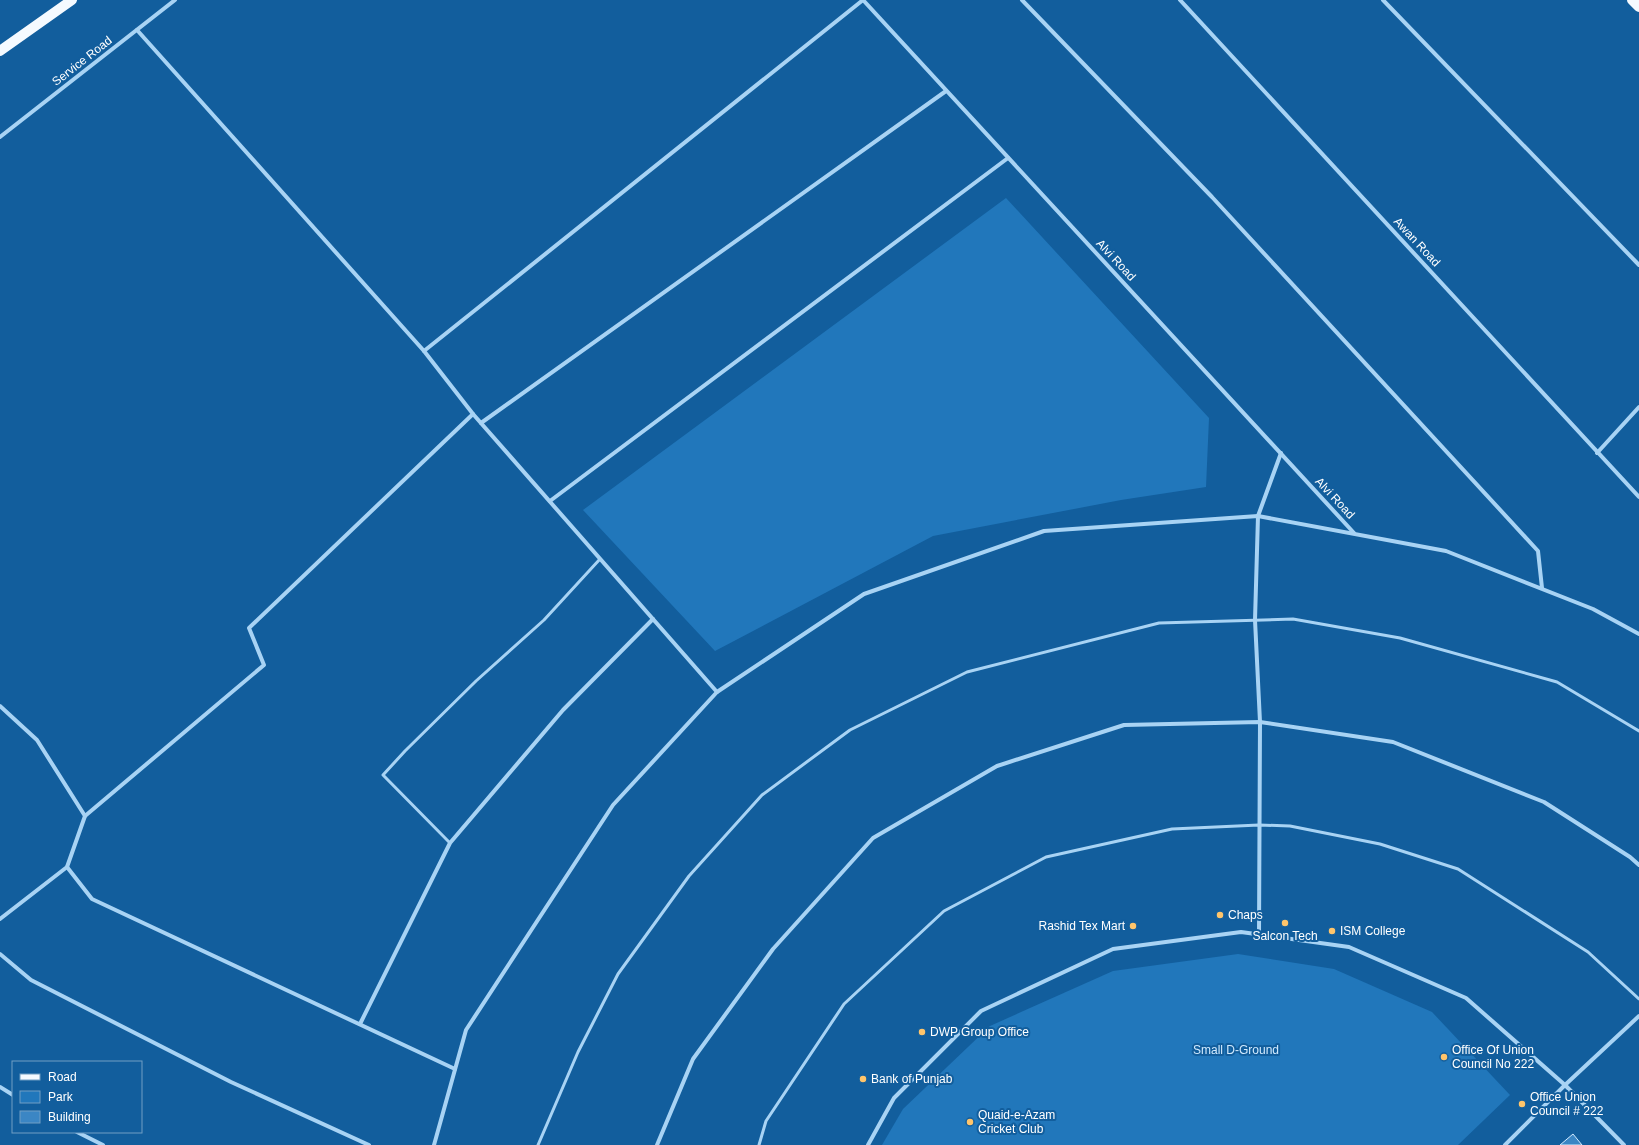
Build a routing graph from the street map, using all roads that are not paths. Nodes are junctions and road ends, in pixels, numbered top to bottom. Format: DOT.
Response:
graph roads {
  1 [pos="61,0"];
  2 [pos="72,0"];
  3 [pos="175,0"];
  4 [pos="863,0"];
  5 [pos="1022,0"];
  6 [pos="1180,0"];
  7 [pos="1383,0"];
  8 [pos="1632,0"];
  9 [pos="1639,7"];
  10 [pos="137,30"];
  11 [pos="0,46"];
  12 [pos="0,51"];
  13 [pos="946,91"];
  14 [pos="0,137"];
  15 [pos="1008,158"];
  16 [pos="1639,265"];
  17 [pos="424,351"];
  18 [pos="1639,407"];
  19 [pos="474,414"];
  20 [pos="481,423"];
  21 [pos="1280,453"];
  22 [pos="1597,453"];
  23 [pos="1639,497"];
  24 [pos="550,502"];
  25 [pos="1258,516"];
  26 [pos="1354,533"];
  27 [pos="600,559"];
  28 [pos="1542,588"];
  29 [pos="653,619"];
  30 [pos="1255,620"];
  31 [pos="1639,634"];
  32 [pos="717,692"];
  33 [pos="0,706"];
  34 [pos="1260,722"];
  35 [pos="1639,731"];
  36 [pos="85,816"];
  37 [pos="1259,825"];
  38 [pos="450,843"];
  39 [pos="1639,865"];
  40 [pos="67,868"];
  41 [pos="0,918"];
  42 [pos="1259,934"];
  43 [pos="0,954"];
  44 [pos="1639,999"];
  45 [pos="1639,1016"];
  46 [pos="360,1024"];
  47 [pos="455,1069"];
  48 [pos="1565,1086"];
  49 [pos="0,1088"];
  50 [pos="12,1094"];
  51 [pos="79,1133"];
  52 [pos="103,1145"];
  53 [pos="369,1145"];
  54 [pos="434,1145"];
  55 [pos="538,1145"];
  56 [pos="657,1145"];
  57 [pos="759,1145"];
  58 [pos="868,1145"];
  59 [pos="1505,1145"];
  60 [pos="1624,1145"];
  1 -- 11 [label="main road"];
  2 -- 12 [label="main road"];
  3 -- 10 [label="street, Service Road"];
  4 -- 13 [label="street, Alvi Road"];
  4 -- 17 [label="street"];
  5 -- 28 [label="street"];
  6 -- 22 [label="street, Awan Road"];
  7 -- 16 [label="street"];
  8 -- 9 [label="main road"];
  10 -- 14 [label="street, Service Road"];
  10 -- 17 [label="street"];
  13 -- 15 [label="street, Alvi Road"];
  13 -- 20 [label="street"];
  15 -- 21 [label="street, Alvi Road"];
  15 -- 24 [label="street"];
  17 -- 19 [label="street"];
  18 -- 22 [label="street"];
  19 -- 20 [label="street"];
  19 -- 36 [label="street"];
  20 -- 24 [label="street"];
  21 -- 25 [label="street"];
  21 -- 26 [label="street, Alvi Road"];
  22 -- 23 [label="street, Awan Road"];
  24 -- 27 [label="street"];
  25 -- 26 [label="street"];
  25 -- 30 [label="street"];
  25 -- 32 [label="street"];
  26 -- 28 [label="street"];
  27 -- 29 [label="street"];
  27 -- 38 [label="lane"];
  28 -- 31 [label="street"];
  29 -- 32 [label="street"];
  29 -- 38 [label="street"];
  30 -- 34 [label="street"];
  30 -- 35 [label="lane"];
  30 -- 55 [label="lane"];
  32 -- 47 [label="street"];
  33 -- 36 [label="street"];
  34 -- 37 [label="street"];
  34 -- 39 [label="street"];
  34 -- 56 [label="street"];
  36 -- 40 [label="street"];
  37 -- 42 [label="street"];
  37 -- 44 [label="lane"];
  37 -- 57 [label="lane"];
  38 -- 46 [label="street"];
  40 -- 41 [label="street"];
  40 -- 46 [label="street"];
  42 -- 48 [label="street"];
  42 -- 58 [label="street"];
  43 -- 53 [label="street"];
  45 -- 48 [label="street"];
  46 -- 47 [label="street"];
  47 -- 54 [label="street"];
  48 -- 59 [label="street"];
  48 -- 60 [label="street"];
  49 -- 50 [label="street"];
  51 -- 52 [label="street"];
}
